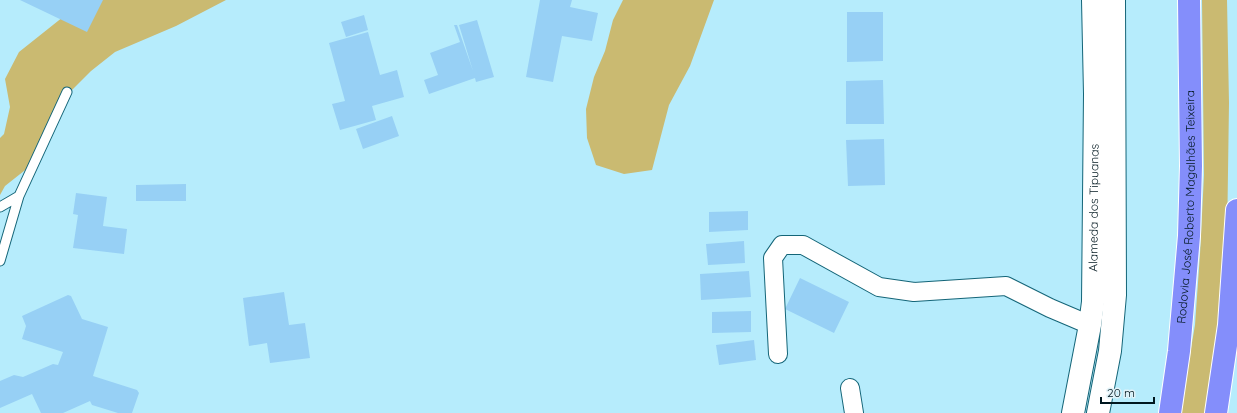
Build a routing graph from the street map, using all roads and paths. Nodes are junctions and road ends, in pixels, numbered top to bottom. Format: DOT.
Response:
graph roads {
  1 [pos="1093,0"];
  2 [pos="1114,0"];
  3 [pos="1189,0"];
  4 [pos="67,92"];
  5 [pos="1105,111"];
  6 [pos="19,196"];
  7 [pos="0,207"];
  8 [pos="1237,210"];
  9 [pos="0,262"];
  10 [pos="1090,324"];
  11 [pos="1111,330"];
  12 [pos="778,354"];
  13 [pos="850,388"];
  14 [pos="1073,410"];
  15 [pos="1099,411"];
  16 [pos="854,413"];
  17 [pos="1170,413"];
  18 [pos="1216,413"];
  1 -- 5 [label="street, Alameda dos Tipuanas"];
  2 -- 5 [label="street, Alameda dos Tipuanas"];
  3 -- 17 [label="highway, Rodovia José Roberto Magalhães Teixeira"];
  4 -- 6 [label="lane"];
  5 -- 10 [label="street, Alameda dos Tipuanas"];
  5 -- 11 [label="street, Alameda dos Tipuanas"];
  6 -- 7 [label="lane"];
  6 -- 9 [label="lane"];
  8 -- 18 [label="highway"];
  10 -- 11 [label="street"];
  10 -- 12 [label="street"];
  10 -- 14 [label="street, Alameda dos Tipuanas"];
  11 -- 15 [label="street, Alameda dos Tipuanas"];
  13 -- 16 [label="street"];
  14 -- 15 [label="street"];
}
